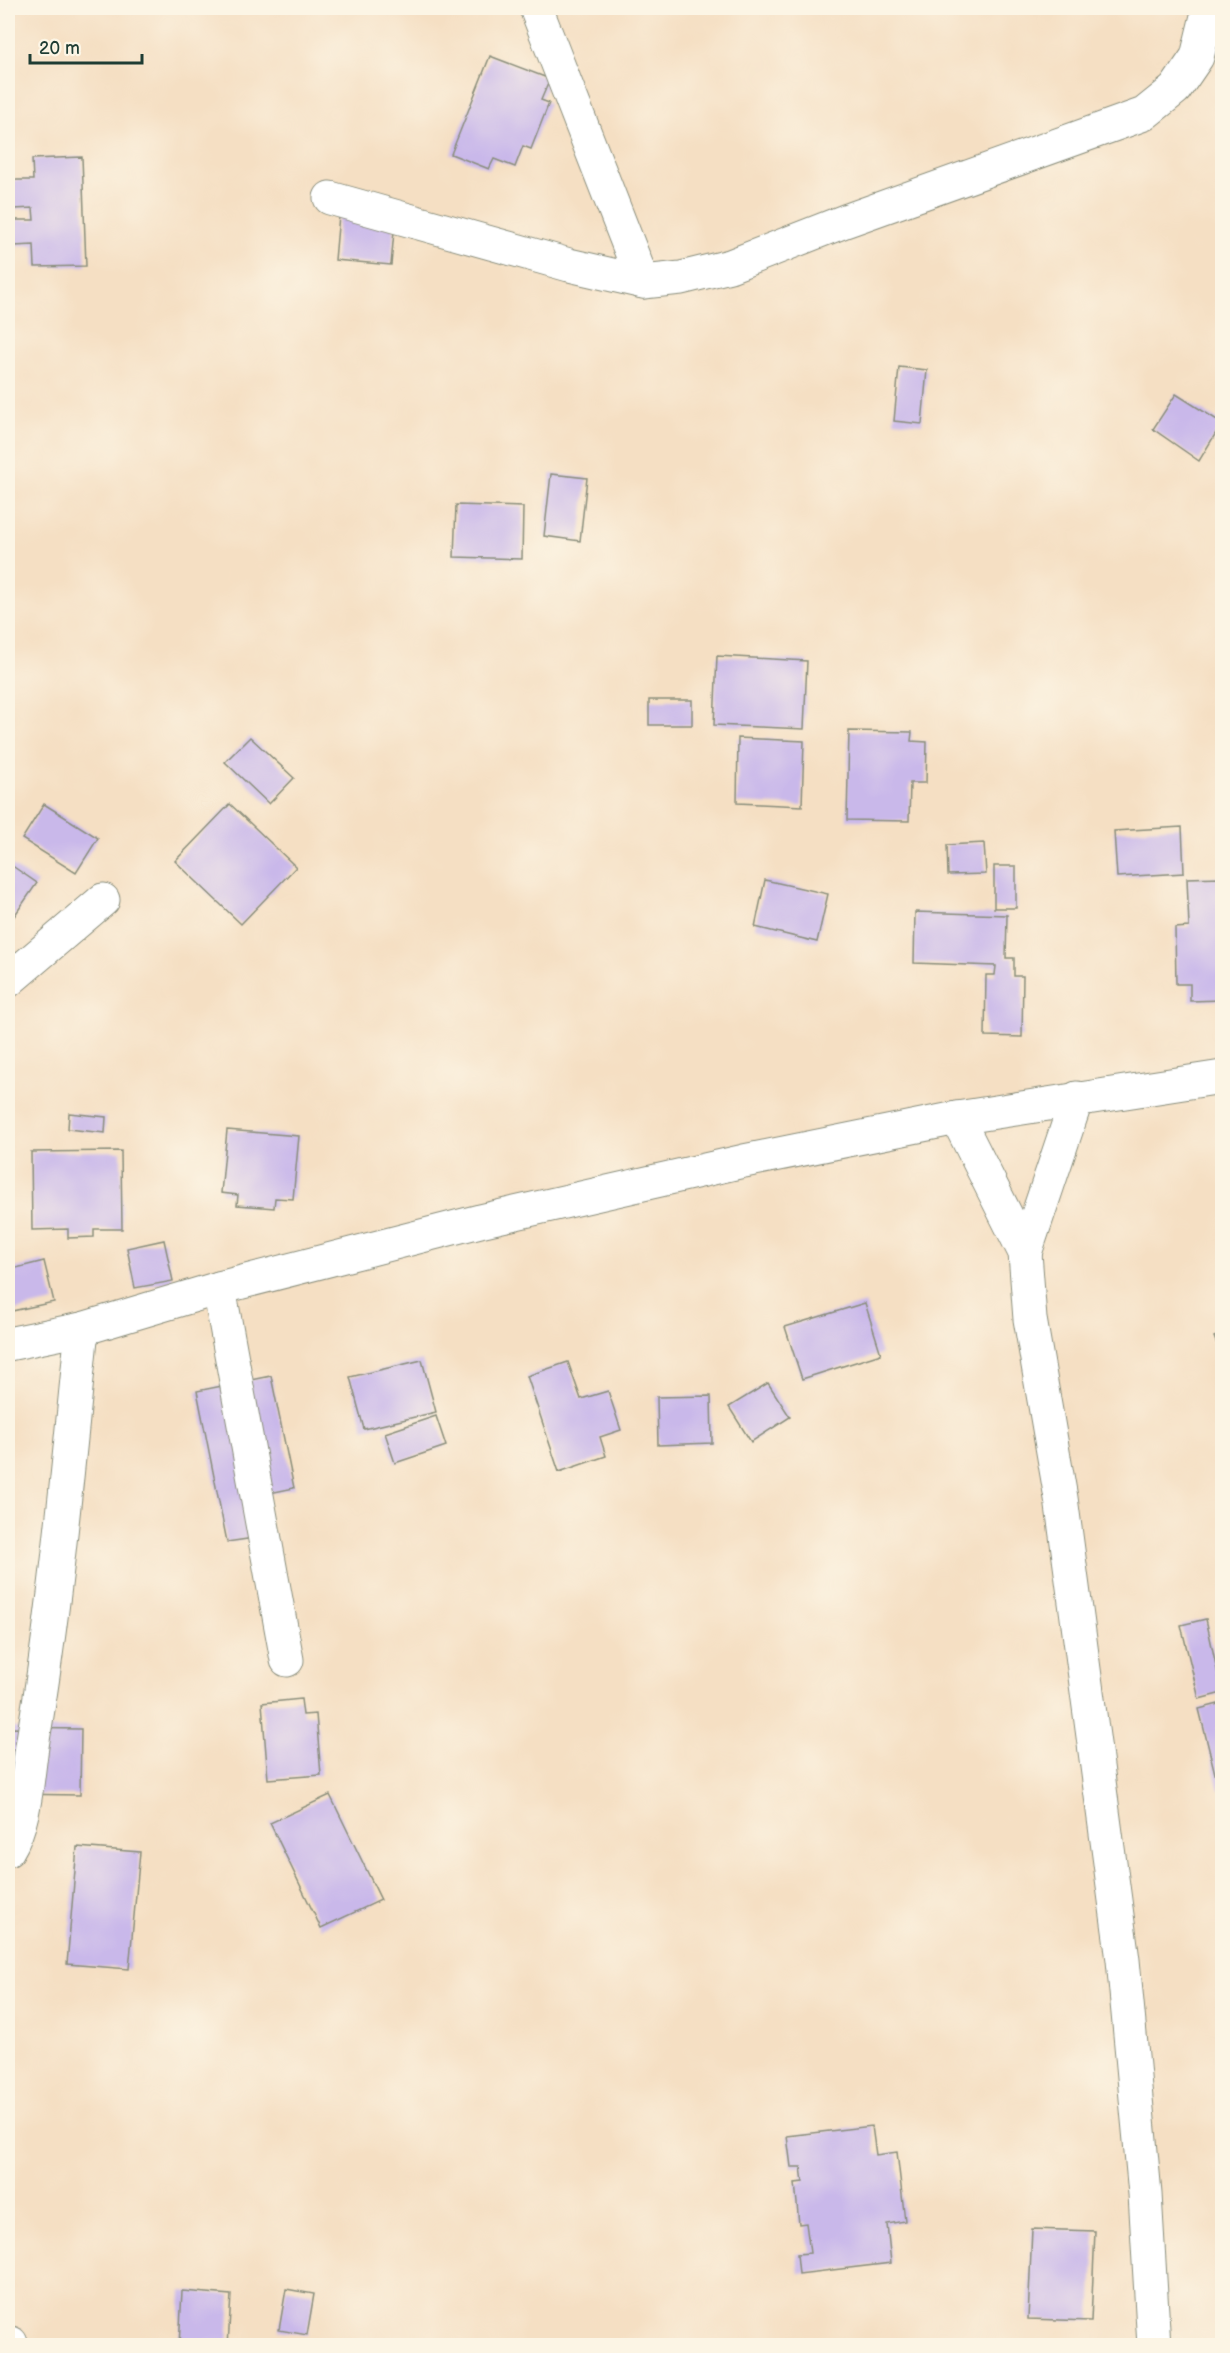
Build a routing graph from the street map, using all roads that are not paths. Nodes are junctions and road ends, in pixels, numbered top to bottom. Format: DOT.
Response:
graph roads {
  1 [pos="536,8"];
  2 [pos="1209,8"];
  3 [pos="330,198"];
  4 [pos="643,282"];
  5 [pos="103,900"];
  6 [pos="8,981"];
  7 [pos="1222,1077"];
  8 [pos="1077,1098"];
  9 [pos="957,1118"];
  10 [pos="1025,1253"];
  11 [pos="219,1288"];
  12 [pos="82,1329"];
  13 [pos="8,1344"];
  14 [pos="286,1660"];
  15 [pos="8,1850"];
  16 [pos="1160,2344"];
  1 -- 4 [label="street"];
  2 -- 4 [label="street"];
  3 -- 4 [label="street"];
  5 -- 6 [label="street"];
  7 -- 8 [label="street"];
  8 -- 9 [label="street"];
  8 -- 10 [label="street"];
  9 -- 10 [label="street"];
  9 -- 11 [label="street"];
  10 -- 16 [label="street"];
  11 -- 12 [label="street"];
  11 -- 14 [label="street"];
  12 -- 13 [label="street"];
  12 -- 15 [label="street"];
}
